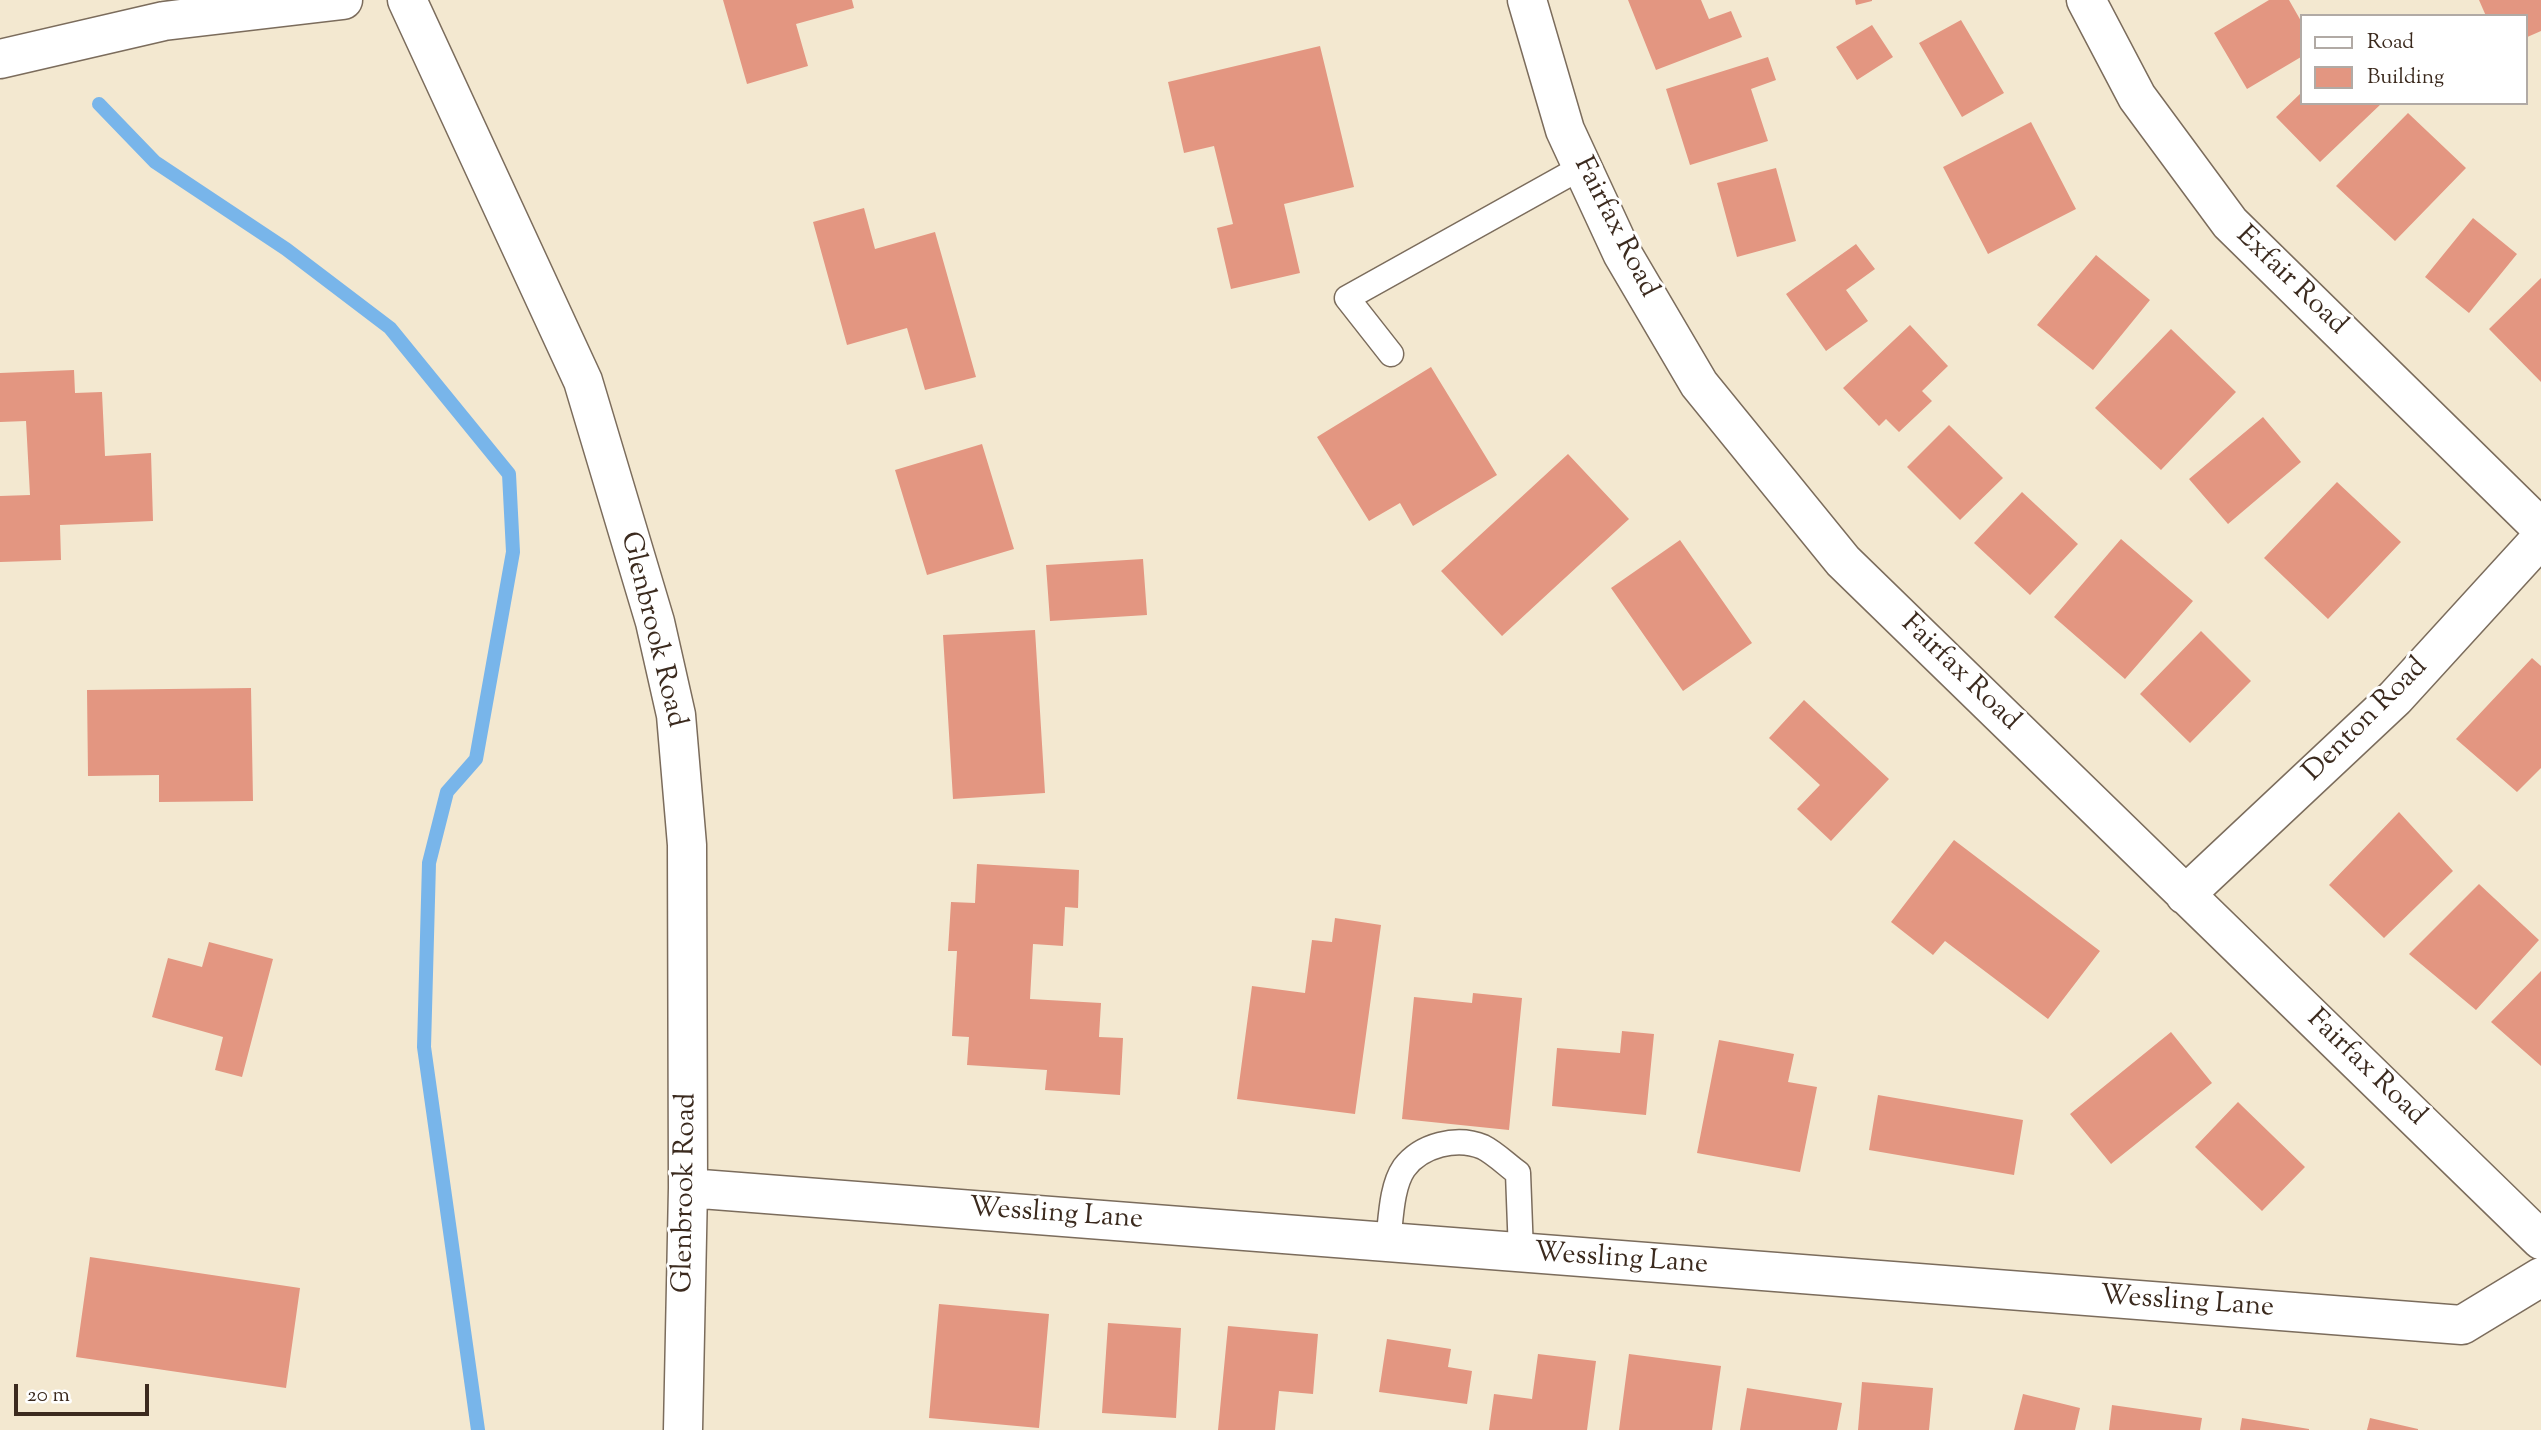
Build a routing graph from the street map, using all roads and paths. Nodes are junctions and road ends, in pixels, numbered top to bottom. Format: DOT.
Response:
graph roads {
  1 [pos="343,0"];
  2 [pos="407,0"];
  3 [pos="1527,0"];
  4 [pos="2086,0"];
  5 [pos="0,58"];
  6 [pos="1582,167"];
  7 [pos="1391,354"];
  8 [pos="2541,528"];
  9 [pos="2541,538"];
  10 [pos="2185,895"];
  11 [pos="688,1188"];
  12 [pos="2541,1240"];
  13 [pos="1388,1242"];
  14 [pos="1521,1253"];
  15 [pos="2541,1277"];
  16 [pos="683,1430"];
  1 -- 5 [label="street"];
  2 -- 11 [label="street, Glenbrook Road"];
  3 -- 6 [label="street, Fairfax Road"];
  4 -- 8 [label="street, Exfair Road"];
  6 -- 7 [label="lane"];
  6 -- 10 [label="street, Fairfax Road"];
  9 -- 10 [label="street, Denton Road"];
  10 -- 12 [label="street, Fairfax Road"];
  11 -- 13 [label="street, Wessling Lane"];
  11 -- 16 [label="street, Glenbrook Road"];
  13 -- 14 [label="street, Wessling Lane"];
  13 -- 14 [label="lane"];
  14 -- 15 [label="street, Wessling Lane"];
}
